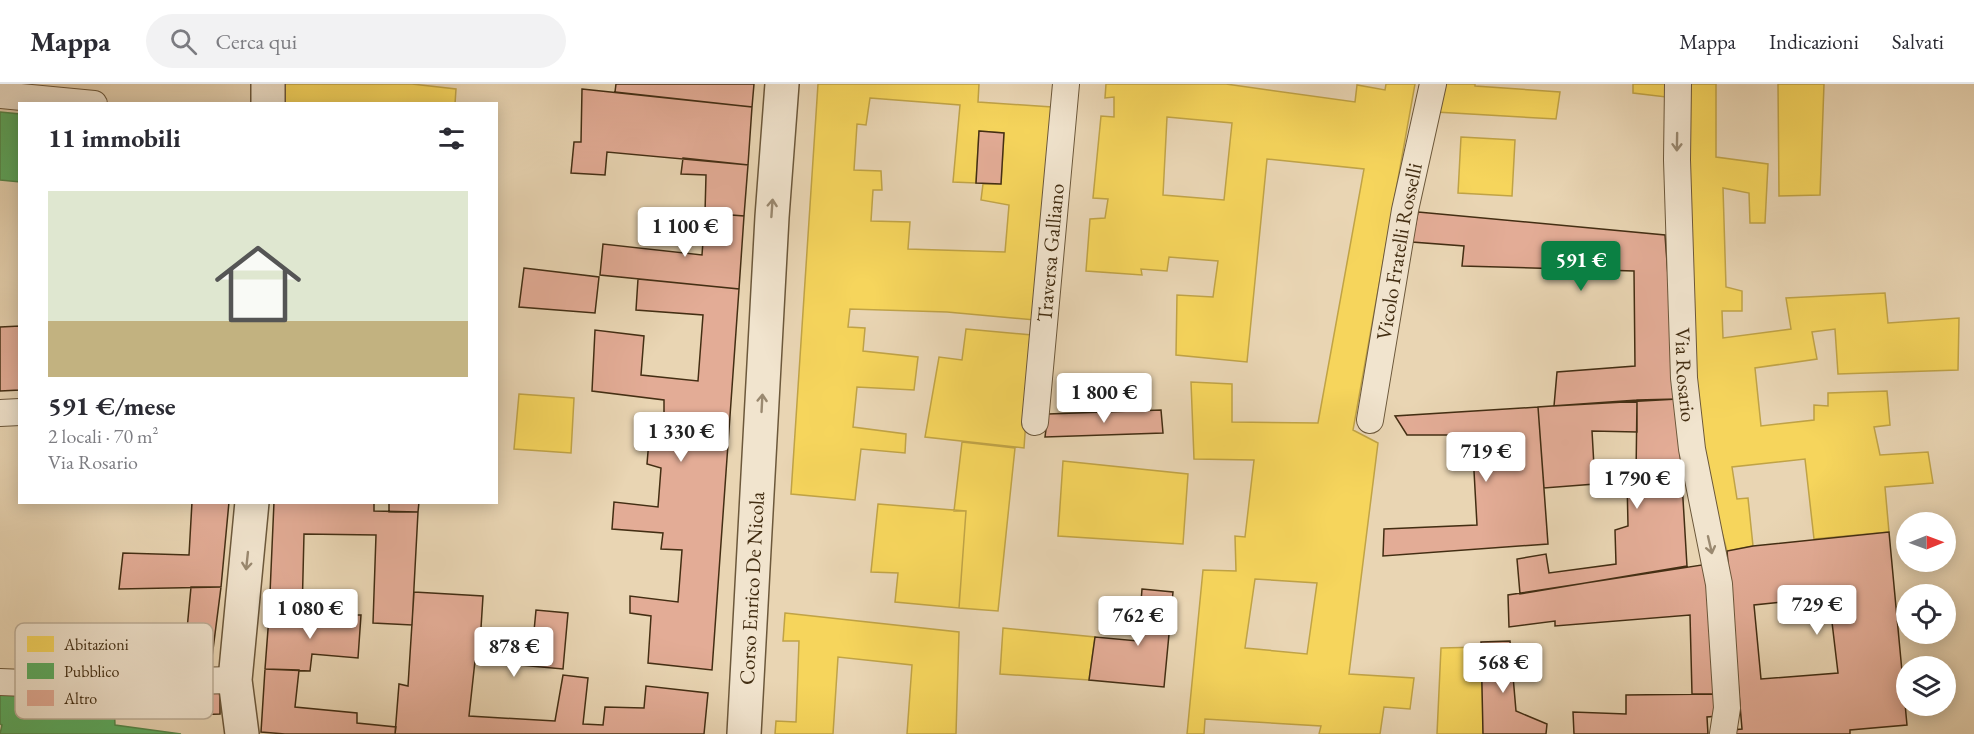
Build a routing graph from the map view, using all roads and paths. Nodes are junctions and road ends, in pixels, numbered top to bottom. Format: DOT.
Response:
graph roads {
  1 [pos="268,84"];
  2 [pos="782,84"];
  3 [pos="1066,84"];
  4 [pos="1433,84"];
  5 [pos="1678,84"];
  6 [pos="0,95"];
  7 [pos="73,102"];
  8 [pos="268,102"];
  9 [pos="18,412"];
  10 [pos="0,413"];
  11 [pos="1370,420"];
  12 [pos="1035,422"];
  13 [pos="252,504"];
  14 [pos="213,680"];
  15 [pos="235,680"];
  16 [pos="0,682"];
  17 [pos="15,683"];
  18 [pos="242,734"];
  19 [pos="744,734"];
  20 [pos="1723,734"];
  1 -- 8 [label="street"];
  19 -- 2 [label="street, Corso Enrico De Nicola, one-way"];
  3 -- 12 [label="street, Traversa Galliano"];
  4 -- 11 [label="street, Vicolo Fratelli Rosselli"];
  5 -- 20 [label="street, Via Rosario, one-way"];
  6 -- 7 [label="street"];
  9 -- 10 [label="street"];
  13 -- 15 [label="street, one-way"];
  14 -- 15 [label="street"];
  15 -- 18 [label="street"];
  16 -- 17 [label="street"];
}
